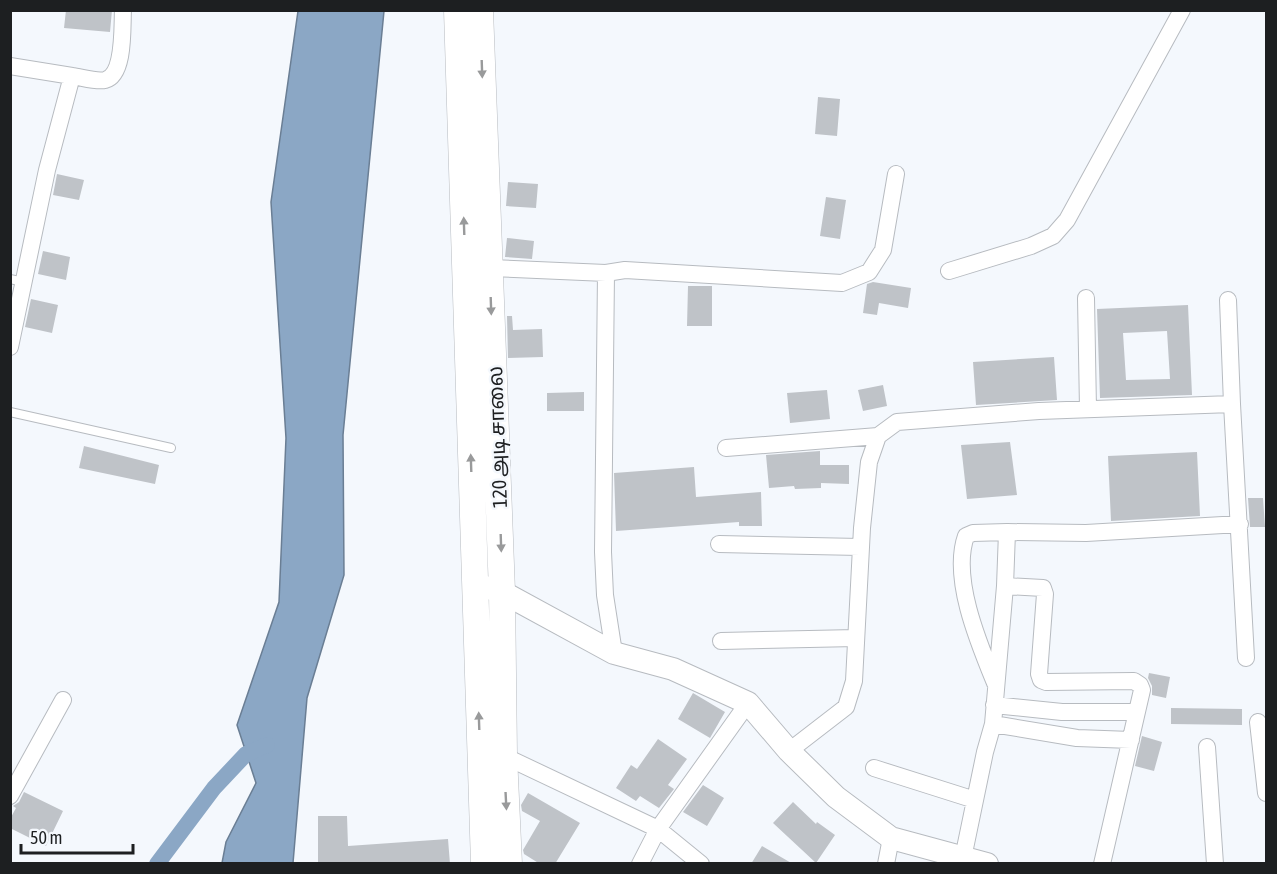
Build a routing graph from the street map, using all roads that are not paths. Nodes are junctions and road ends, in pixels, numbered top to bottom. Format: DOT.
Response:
graph roads {
  1 [pos="123,10"];
  2 [pos="457,10"];
  3 [pos="480,10"];
  4 [pos="1182,10"];
  5 [pos="10,66"];
  6 [pos="72,76"];
  7 [pos="896,174"];
  8 [pos="490,268"];
  9 [pos="950,271"];
  10 [pos="606,273"];
  11 [pos="17,280"];
  12 [pos="1086,298"];
  13 [pos="1228,300"];
  14 [pos="10,347"];
  15 [pos="1232,404"];
  16 [pos="1088,409"];
  17 [pos="10,412"];
  18 [pos="878,436"];
  19 [pos="171,448"];
  20 [pos="726,448"];
  21 [pos="1240,524"];
  22 [pos="1007,532"];
  23 [pos="719,544"];
  24 [pos="860,547"];
  25 [pos="475,584"];
  26 [pos="1005,586"];
  27 [pos="502,592"];
  28 [pos="856,638"];
  29 [pos="721,641"];
  30 [pos="614,653"];
  31 [pos="1246,658"];
  32 [pos="996,687"];
  33 [pos="63,700"];
  34 [pos="748,703"];
  35 [pos="994,705"];
  36 [pos="1137,712"];
  37 [pos="1258,722"];
  38 [pos="993,724"];
  39 [pos="1131,740"];
  40 [pos="1207,747"];
  41 [pos="789,751"];
  42 [pos="504,756"];
  43 [pos="874,768"];
  44 [pos="1266,793"];
  45 [pos="10,796"];
  46 [pos="975,800"];
  47 [pos="658,829"];
  48 [pos="891,838"];
  49 [pos="963,858"];
  50 [pos="513,861"];
  51 [pos="484,864"];
  52 [pos="640,864"];
  53 [pos="701,864"];
  54 [pos="886,864"];
  55 [pos="987,864"];
  56 [pos="1102,864"];
  57 [pos="1215,864"];
  1 -- 6 [label="street"];
  25 -- 2 [label="main road, 120 அடி சாலை, one-way"];
  3 -- 8 [label="main road, 120 அடி சாலை, one-way"];
  4 -- 9 [label="street"];
  5 -- 6 [label="street"];
  6 -- 11 [label="street"];
  7 -- 10 [label="street"];
  8 -- 10 [label="street"];
  8 -- 27 [label="main road, 120 அடி சாலை, one-way"];
  10 -- 30 [label="street"];
  11 -- 14 [label="street"];
  12 -- 16 [label="street"];
  13 -- 15 [label="street"];
  15 -- 16 [label="street"];
  15 -- 21 [label="street"];
  16 -- 18 [label="street"];
  17 -- 19 [label="lane"];
  18 -- 20 [label="street"];
  18 -- 24 [label="street"];
  21 -- 22 [label="street"];
  21 -- 31 [label="street"];
  22 -- 26 [label="street"];
  22 -- 32 [label="street"];
  23 -- 24 [label="street"];
  24 -- 28 [label="street"];
  25 -- 27 [label="street"];
  51 -- 25 [label="main road, 120 அடி சாலை, one-way"];
  26 -- 32 [label="street"];
  26 -- 36 [label="street"];
  27 -- 30 [label="street"];
  27 -- 42 [label="main road, 120 அடி சாலை"];
  28 -- 29 [label="street"];
  28 -- 41 [label="street"];
  30 -- 34 [label="street"];
  32 -- 35 [label="street"];
  33 -- 45 [label="street"];
  34 -- 41 [label="street"];
  34 -- 47 [label="street"];
  35 -- 36 [label="street"];
  35 -- 38 [label="street"];
  36 -- 39 [label="street"];
  37 -- 44 [label="street"];
  38 -- 39 [label="street"];
  38 -- 46 [label="street"];
  39 -- 56 [label="street"];
  40 -- 57 [label="street"];
  41 -- 48 [label="street"];
  42 -- 47 [label="street"];
  42 -- 50 [label="main road, 120 அடி சாலை, one-way"];
  43 -- 46 [label="street"];
  46 -- 49 [label="street"];
  47 -- 52 [label="street"];
  47 -- 53 [label="street"];
  48 -- 49 [label="street"];
  48 -- 54 [label="street"];
  49 -- 55 [label="street"];
}
